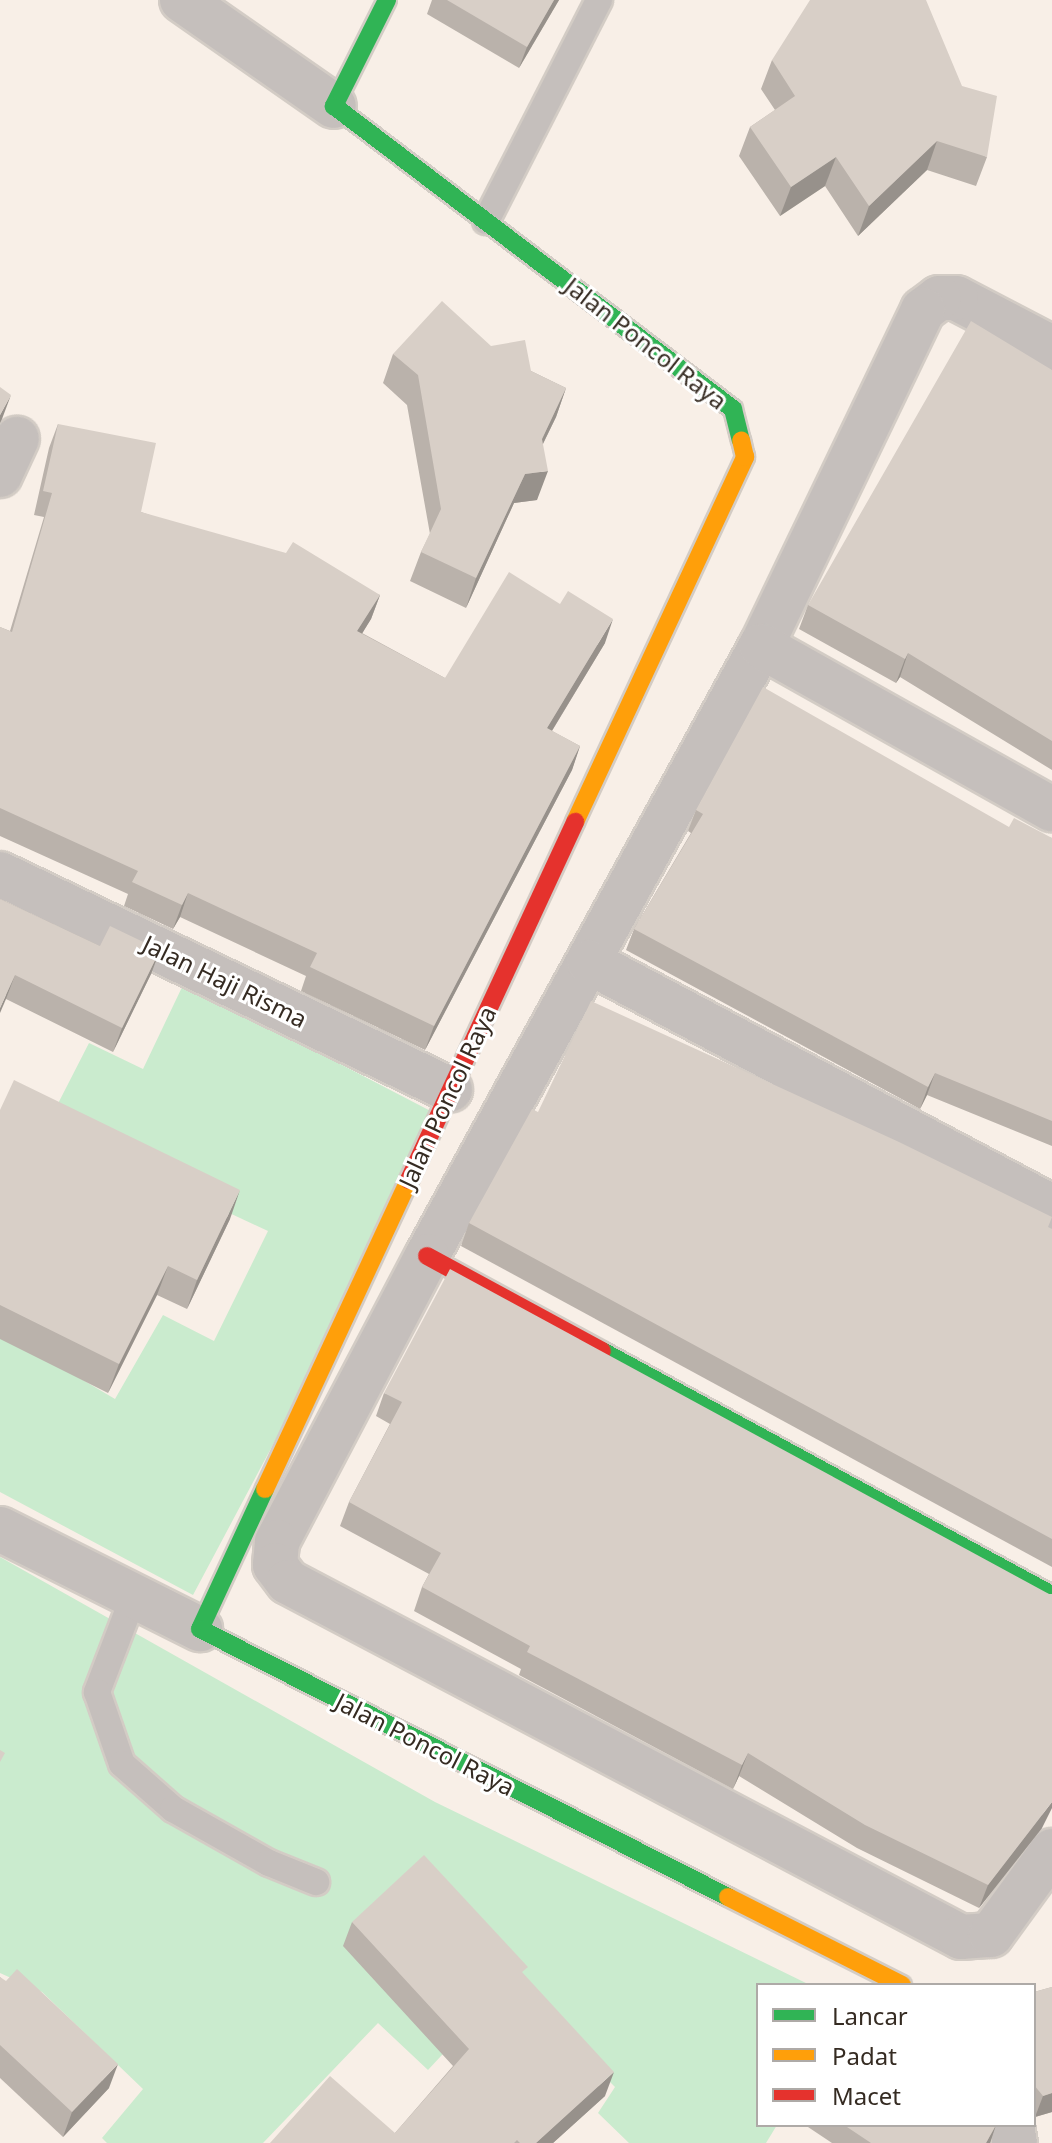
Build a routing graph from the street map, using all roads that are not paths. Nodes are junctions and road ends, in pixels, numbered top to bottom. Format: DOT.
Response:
graph roads {
  1 [pos="182,0"];
  2 [pos="387,0"];
  3 [pos="599,0"];
  4 [pos="334,106"];
  5 [pos="486,221"];
  6 [pos="1052,348"];
  7 [pos="761,646"];
  8 [pos="1052,809"];
  9 [pos="0,874"];
  10 [pos="589,962"];
  11 [pos="450,1090"];
  12 [pos="1052,1207"];
  13 [pos="427,1256"];
  14 [pos="0,1529"];
  15 [pos="1052,1595"];
  16 [pos="133,1598"];
  17 [pos="200,1629"];
  18 [pos="1052,1851"];
  19 [pos="316,1882"];
  20 [pos="898,1983"];
  1 -- 4 [label="street"];
  2 -- 4 [label="street"];
  3 -- 5 [label="lane"];
  4 -- 5 [label="street, Jalan Poncol Raya"];
  5 -- 11 [label="street, Jalan Poncol Raya"];
  6 -- 7 [label="street"];
  7 -- 8 [label="street"];
  7 -- 10 [label="street"];
  9 -- 11 [label="street, Jalan Haji Risma"];
  10 -- 12 [label="street"];
  10 -- 13 [label="street"];
  11 -- 17 [label="street, Jalan Poncol Raya"];
  13 -- 15 [label="street"];
  13 -- 18 [label="street"];
  14 -- 16 [label="street"];
  16 -- 17 [label="street"];
  16 -- 19 [label="lane"];
  17 -- 20 [label="street, Jalan Poncol Raya"];
}
